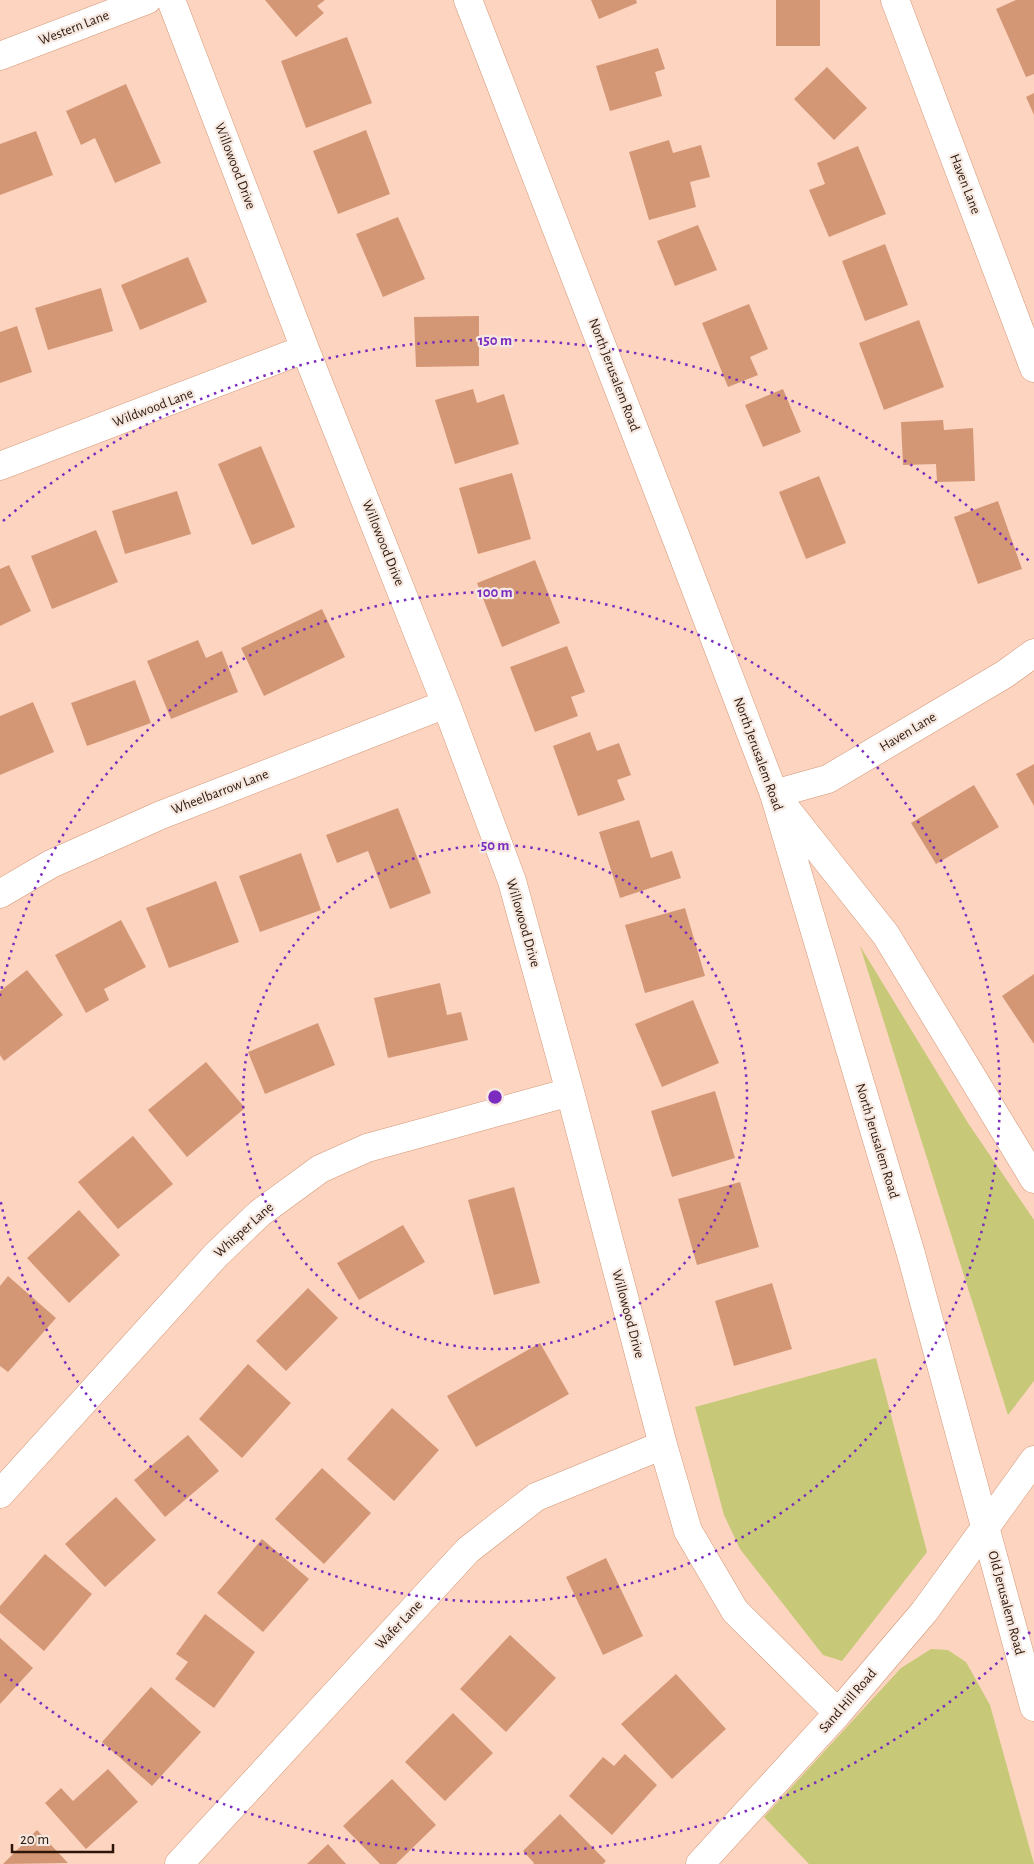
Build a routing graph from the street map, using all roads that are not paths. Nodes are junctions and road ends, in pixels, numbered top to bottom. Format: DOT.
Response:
graph roads {
  1 [pos="147,0"];
  2 [pos="171,0"];
  3 [pos="468,0"];
  4 [pos="895,0"];
  5 [pos="0,56"];
  6 [pos="305,349"];
  7 [pos="1034,368"];
  8 [pos="0,466"];
  9 [pos="1034,653"];
  10 [pos="446,704"];
  11 [pos="774,794"];
  12 [pos="0,894"];
  13 [pos="570,1092"];
  14 [pos="1034,1179"];
  15 [pos="663,1444"];
  16 [pos="1034,1460"];
  17 [pos="0,1494"];
  18 [pos="985,1528"];
  19 [pos="1034,1707"];
  20 [pos="838,1713"];
  21 [pos="179,1864"];
  22 [pos="700,1864"];
  1 -- 5 [label="street, Western Lane"];
  2 -- 6 [label="street, Willowood Drive"];
  3 -- 11 [label="street, North Jerusalem Road"];
  4 -- 7 [label="street, Haven Lane"];
  6 -- 8 [label="street, Wildwood Lane"];
  6 -- 10 [label="street, Willowood Drive"];
  9 -- 11 [label="street, Haven Lane"];
  10 -- 12 [label="street, Wheelbarrow Lane"];
  10 -- 13 [label="street, Willowood Drive"];
  11 -- 14 [label="street"];
  11 -- 18 [label="street, North Jerusalem Road"];
  13 -- 15 [label="street, Willowood Drive"];
  13 -- 17 [label="street, Whisper Lane"];
  15 -- 20 [label="street, Willowood Drive"];
  15 -- 21 [label="street, Wafer Lane"];
  16 -- 18 [label="street, Sand Hill Road"];
  18 -- 19 [label="street, Old Jerusalem Road"];
  18 -- 20 [label="street, Sand Hill Road"];
  20 -- 22 [label="street, Sand Hill Road"];
}
